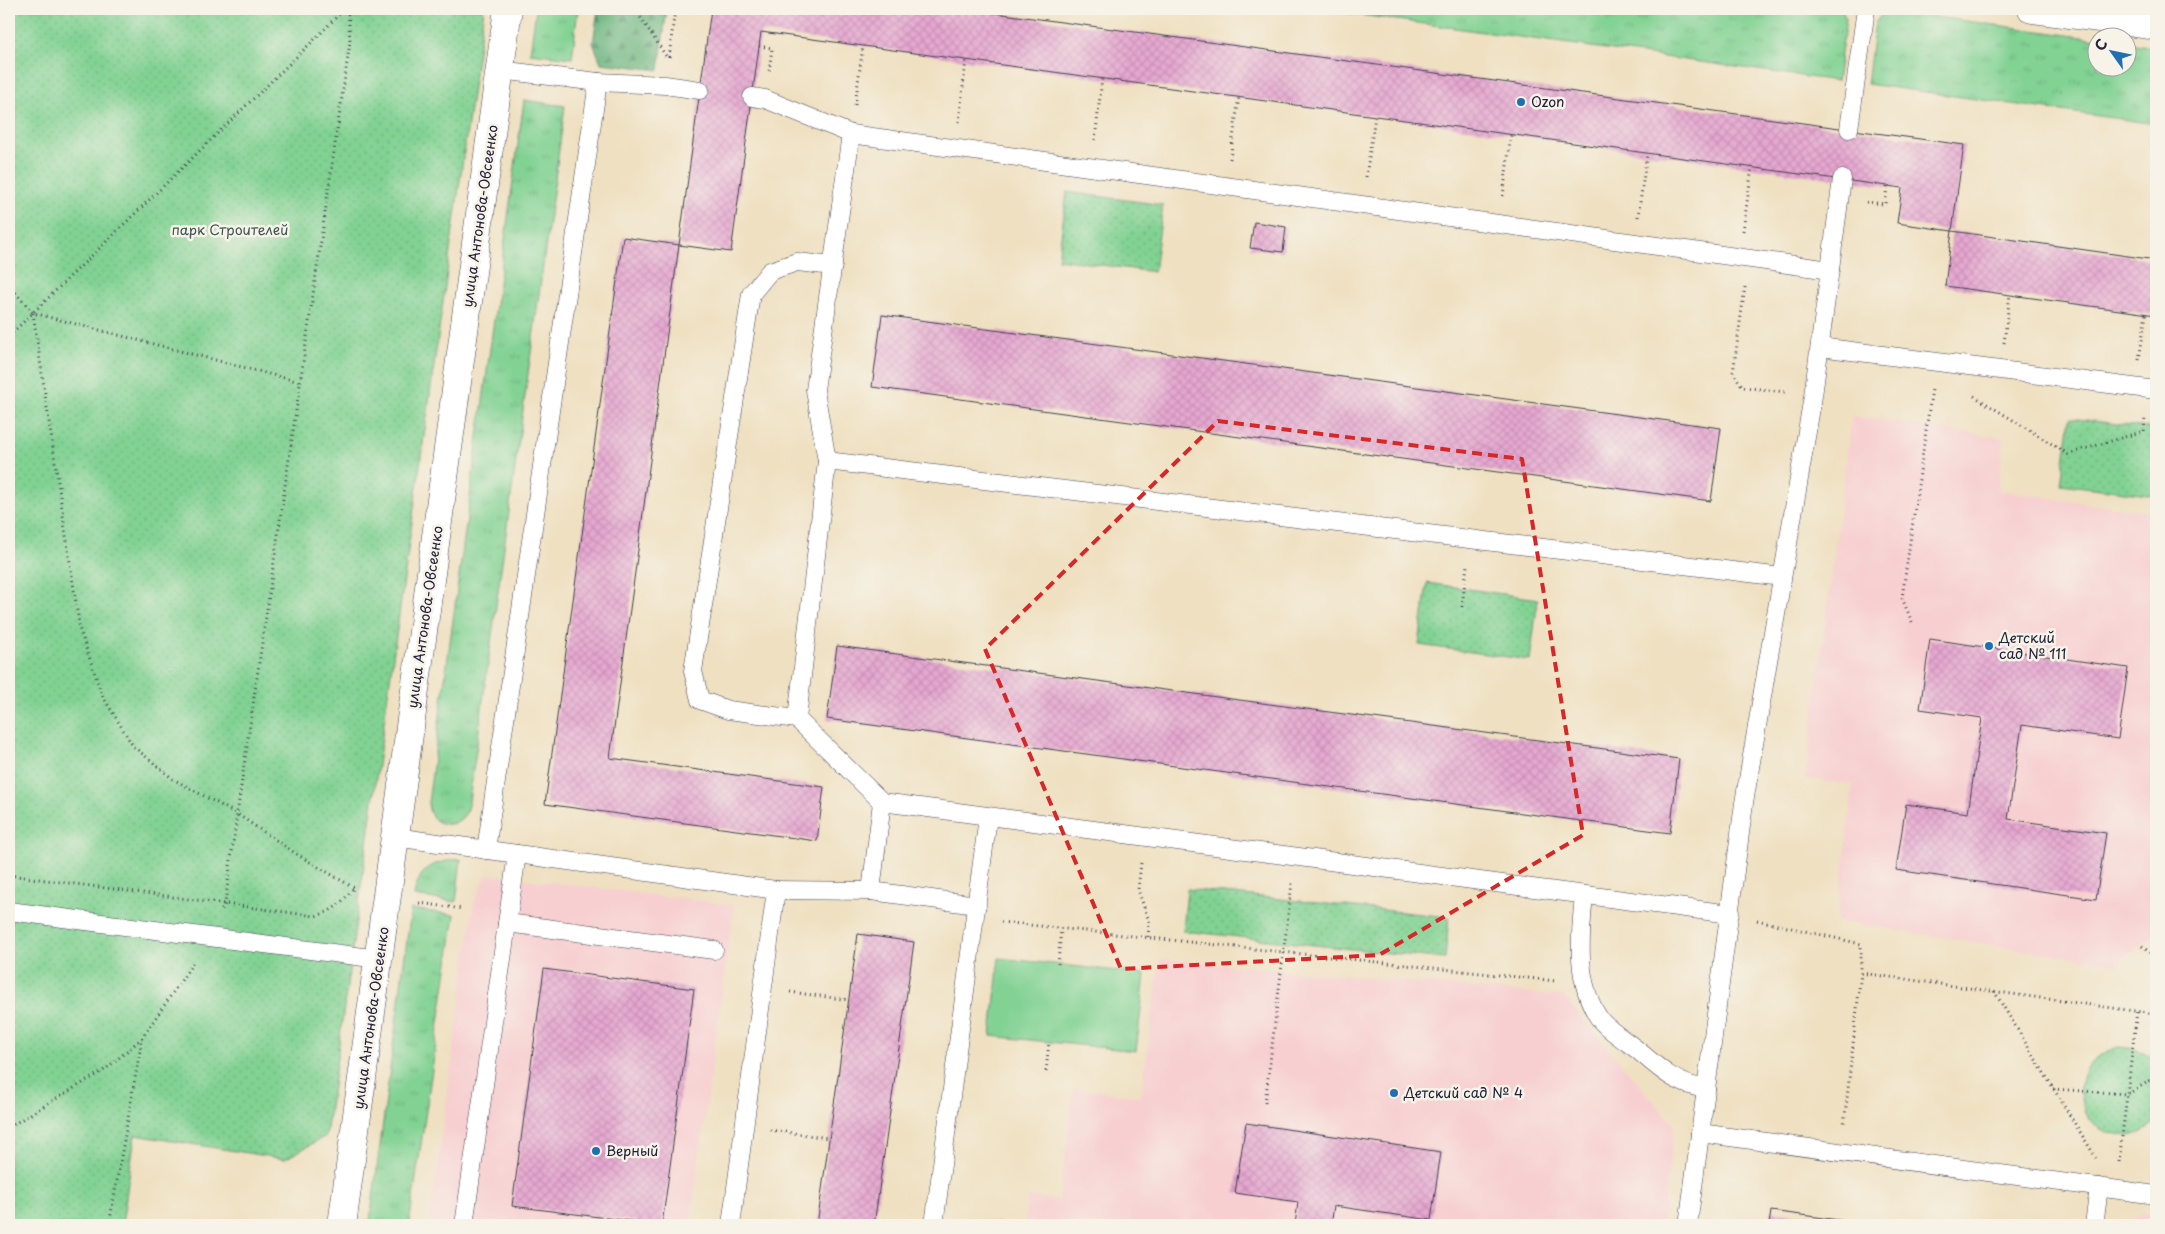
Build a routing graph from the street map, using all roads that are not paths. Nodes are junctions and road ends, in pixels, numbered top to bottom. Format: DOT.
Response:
graph roads {
  1 [pos="508,9"];
  2 [pos="1866,9"];
  3 [pos="2034,9"];
  4 [pos="2156,26"];
  5 [pos="500,70"];
  6 [pos="598,82"];
  7 [pos="700,90"];
  8 [pos="759,98"];
  9 [pos="1849,129"];
  10 [pos="851,134"];
  11 [pos="1842,180"];
  12 [pos="833,266"];
  13 [pos="1830,270"];
  14 [pos="1820,347"];
  15 [pos="2147,388"];
  16 [pos="827,461"];
  17 [pos="1782,577"];
  18 [pos="797,719"];
  19 [pos="882,802"];
  20 [pos="988,817"];
  21 [pos="395,837"];
  22 [pos="486,850"];
  23 [pos="516,854"];
  24 [pos="776,890"];
  25 [pos="870,891"];
  26 [pos="1584,895"];
  27 [pos="9,911"];
  28 [pos="976,912"];
  29 [pos="1730,914"];
  30 [pos="507,922"];
  31 [pos="714,950"];
  32 [pos="379,959"];
  33 [pos="1706,1089"];
  34 [pos="1700,1132"];
  35 [pos="2099,1187"];
  36 [pos="2156,1195"];
  37 [pos="342,1225"];
  38 [pos="464,1225"];
  39 [pos="731,1225"];
  40 [pos="934,1225"];
  41 [pos="1688,1225"];
  42 [pos="2094,1225"];
  1 -- 5 [label="street, улица Антонова-Овсеенко"];
  2 -- 9 [label="lane"];
  3 -- 4 [label="street"];
  5 -- 6 [label="lane"];
  5 -- 21 [label="street, улица Антонова-Овсеенко"];
  6 -- 7 [label="lane"];
  6 -- 22 [label="lane"];
  8 -- 10 [label="lane"];
  10 -- 12 [label="lane"];
  10 -- 13 [label="lane"];
  11 -- 13 [label="lane"];
  12 -- 16 [label="lane"];
  12 -- 18 [label="lane"];
  13 -- 14 [label="lane"];
  14 -- 15 [label="lane"];
  14 -- 17 [label="lane"];
  16 -- 17 [label="lane"];
  16 -- 18 [label="lane"];
  17 -- 29 [label="lane"];
  18 -- 19 [label="lane"];
  19 -- 20 [label="lane"];
  19 -- 25 [label="lane"];
  20 -- 26 [label="lane"];
  20 -- 28 [label="lane"];
  21 -- 22 [label="lane"];
  21 -- 32 [label="street, улица Антонова-Овсеенко"];
  22 -- 23 [label="lane"];
  23 -- 24 [label="lane"];
  23 -- 30 [label="lane"];
  24 -- 25 [label="lane"];
  24 -- 39 [label="lane"];
  25 -- 28 [label="lane"];
  26 -- 29 [label="lane"];
  26 -- 33 [label="lane"];
  27 -- 32 [label="lane"];
  28 -- 40 [label="lane"];
  29 -- 33 [label="lane"];
  30 -- 31 [label="lane"];
  30 -- 38 [label="lane"];
  32 -- 37 [label="street, улица Антонова-Овсеенко"];
  33 -- 34 [label="lane"];
  34 -- 35 [label="lane"];
  34 -- 41 [label="lane"];
  35 -- 36 [label="lane"];
  35 -- 42 [label="lane"];
}
